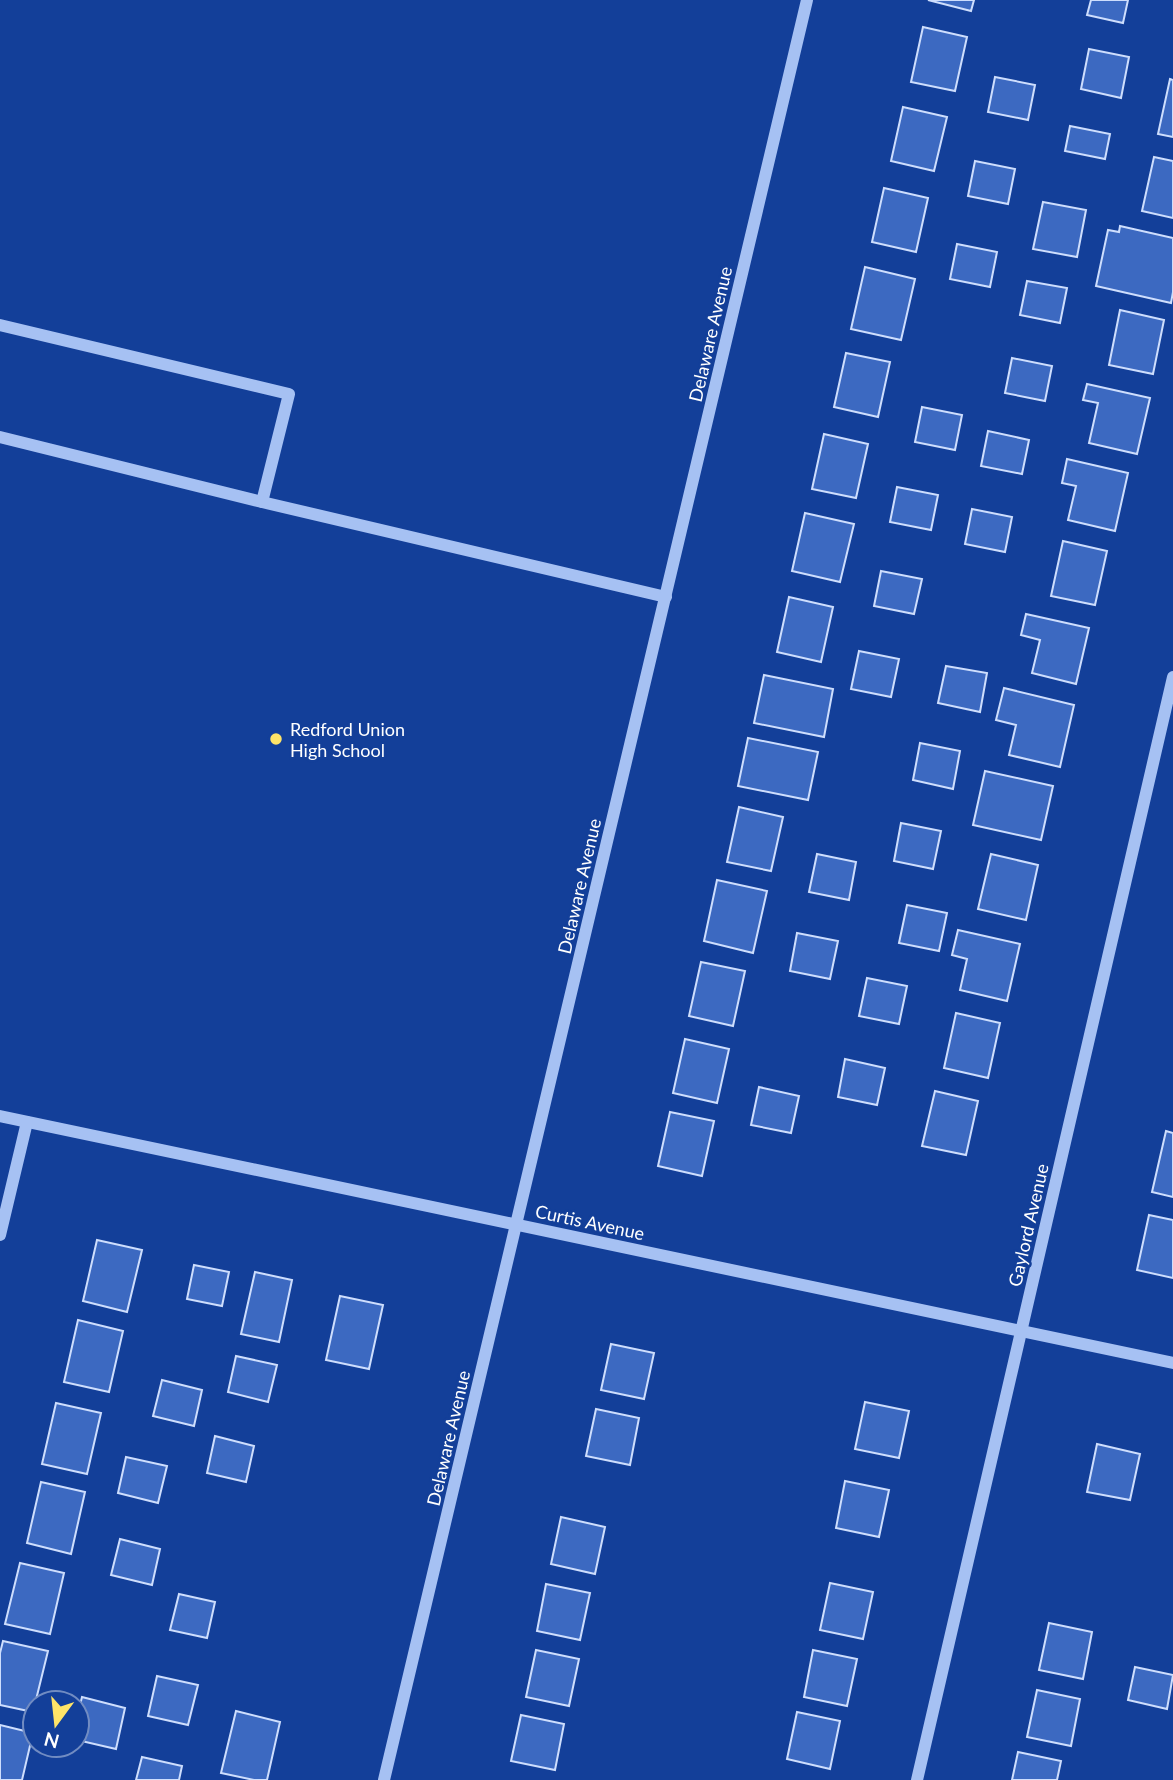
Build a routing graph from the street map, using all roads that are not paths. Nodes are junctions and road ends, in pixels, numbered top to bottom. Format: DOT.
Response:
graph roads {
  1 [pos="807,0"];
  2 [pos="0,325"];
  3 [pos="0,437"];
  4 [pos="262,502"];
  5 [pos="666,597"];
  6 [pos="1173,677"];
  7 [pos="0,1116"];
  8 [pos="27,1122"];
  9 [pos="517,1225"];
  10 [pos="0,1235"];
  11 [pos="1021,1331"];
  12 [pos="1173,1363"];
  13 [pos="384,1780"];
  14 [pos="917,1780"];
  1 -- 5 [label="street, Delaware Avenue"];
  2 -- 4 [label="street"];
  3 -- 4 [label="street"];
  4 -- 5 [label="street"];
  5 -- 9 [label="street, Delaware Avenue"];
  6 -- 11 [label="street, Gaylord Avenue"];
  7 -- 8 [label="street, Curtis Avenue"];
  8 -- 9 [label="street, Curtis Avenue"];
  8 -- 10 [label="street"];
  9 -- 11 [label="street, Curtis Avenue"];
  9 -- 13 [label="street, Delaware Avenue"];
  11 -- 12 [label="street, Curtis Avenue"];
  11 -- 14 [label="street, Gaylord Avenue"];
}
